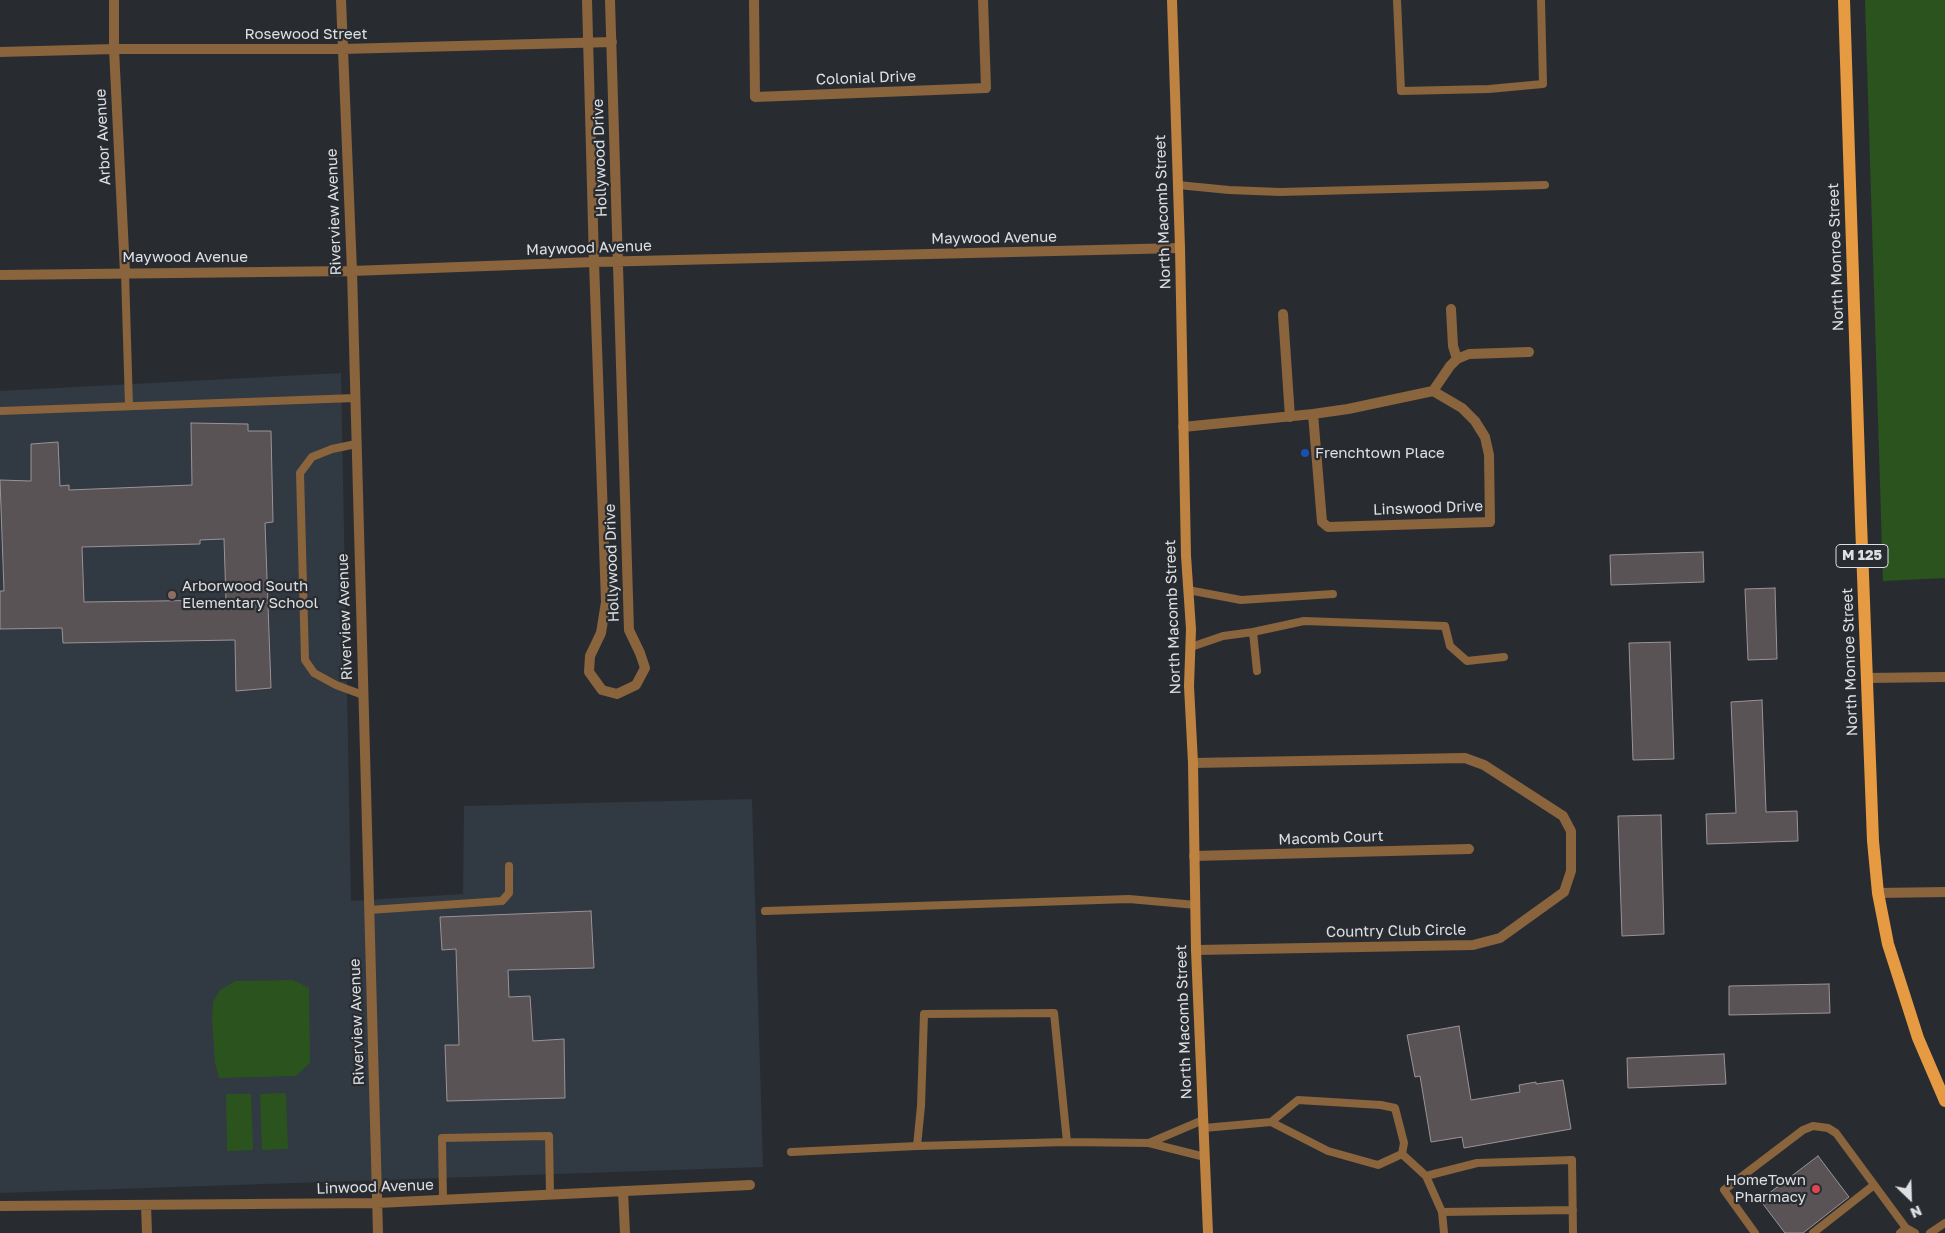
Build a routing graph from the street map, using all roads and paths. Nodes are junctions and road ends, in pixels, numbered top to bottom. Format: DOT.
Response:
graph roads {
  1 [pos="114,0"];
  2 [pos="340,0"];
  3 [pos="588,0"];
  4 [pos="610,0"];
  5 [pos="754,0"];
  6 [pos="982,0"];
  7 [pos="1172,0"];
  8 [pos="1397,0"];
  9 [pos="1540,0"];
  10 [pos="1844,0"];
  11 [pos="589,42"];
  12 [pos="612,42"];
  13 [pos="114,49"];
  14 [pos="342,49"];
  15 [pos="0,52"];
  16 [pos="1178,185"];
  17 [pos="1546,185"];
  18 [pos="1180,248"];
  19 [pos="594,262"];
  20 [pos="618,262"];
  21 [pos="352,271"];
  22 [pos="125,273"];
  23 [pos="0,275"];
  24 [pos="1451,308"];
  25 [pos="1283,314"];
  26 [pos="1529,352"];
  27 [pos="1457,359"];
  28 [pos="1432,391"];
  29 [pos="354,398"];
  30 [pos="129,406"];
  31 [pos="0,411"];
  32 [pos="1313,414"];
  33 [pos="1290,417"];
  34 [pos="1183,427"];
  35 [pos="356,444"];
  36 [pos="1188,590"];
  37 [pos="1333,594"];
  38 [pos="1253,632"];
  39 [pos="1191,646"];
  40 [pos="1504,656"];
  41 [pos="1257,671"];
  42 [pos="1945,677"];
  43 [pos="1866,678"];
  44 [pos="362,695"];
  45 [pos="1193,763"];
  46 [pos="1469,849"];
  47 [pos="1194,856"];
  48 [pos="509,866"];
  49 [pos="1945,892"];
  50 [pos="1878,893"];
  51 [pos="1196,905"];
  52 [pos="368,910"];
  53 [pos="765,911"];
  54 [pos="1196,950"];
  55 [pos="1945,1101"];
  56 [pos="1271,1122"];
  57 [pos="1203,1124"];
  58 [pos="1067,1142"];
  59 [pos="1149,1143"];
  60 [pos="917,1146"];
  61 [pos="791,1152"];
  62 [pos="1402,1154"];
  63 [pos="1206,1157"];
  64 [pos="1426,1176"];
  65 [pos="750,1185"];
  66 [pos="1874,1185"];
  67 [pos="623,1191"];
  68 [pos="550,1194"];
  69 [pos="443,1200"];
  70 [pos="377,1203"];
  71 [pos="146,1205"];
  72 [pos="0,1206"];
  73 [pos="1573,1210"];
  74 [pos="1442,1212"];
  75 [pos="1945,1223"];
  76 [pos="1903,1230"];
  77 [pos="147,1233"];
  78 [pos="378,1233"];
  79 [pos="625,1233"];
  80 [pos="1208,1233"];
  81 [pos="1444,1233"];
  82 [pos="1573,1233"];
  83 [pos="1755,1233"];
  84 [pos="1813,1233"];
  85 [pos="1915,1233"];
  86 [pos="1930,1233"];
  1 -- 13 [label="street, Arbor Avenue"];
  2 -- 14 [label="street, Riverview Avenue"];
  3 -- 11 [label="street, Hollywood Drive"];
  4 -- 12 [label="street, Hollywood Drive"];
  5 -- 6 [label="street, Colonial Drive"];
  7 -- 16 [label="street, North Macomb Street"];
  8 -- 9 [label="lane"];
  10 -- 43 [label="main road, North Monroe Street / M 125"];
  11 -- 12 [label="street, Rosewood Street"];
  11 -- 14 [label="street, Rosewood Street"];
  11 -- 19 [label="street, Hollywood Drive"];
  12 -- 20 [label="street, Hollywood Drive"];
  13 -- 14 [label="street, Rosewood Street"];
  13 -- 15 [label="street, Rosewood Street"];
  13 -- 22 [label="street, Arbor Avenue"];
  14 -- 21 [label="street, Riverview Avenue"];
  16 -- 17 [label="lane"];
  16 -- 18 [label="street, North Macomb Street"];
  18 -- 20 [label="street, Maywood Avenue"];
  18 -- 34 [label="street, North Macomb Street"];
  19 -- 20 [label="street, Maywood Avenue"];
  19 -- 20 [label="street, Hollywood Drive"];
  19 -- 21 [label="street, Maywood Avenue"];
  21 -- 22 [label="street, Maywood Avenue"];
  21 -- 29 [label="street, Riverview Avenue"];
  22 -- 23 [label="street, Maywood Avenue"];
  22 -- 30 [label="lane"];
  24 -- 27 [label="street"];
  25 -- 33 [label="street"];
  26 -- 27 [label="street"];
  27 -- 28 [label="street"];
  28 -- 32 [label="street"];
  28 -- 32 [label="street, Linswood Drive"];
  29 -- 30 [label="lane"];
  29 -- 35 [label="street, Riverview Avenue"];
  30 -- 31 [label="lane"];
  32 -- 33 [label="street"];
  33 -- 34 [label="street"];
  34 -- 36 [label="street, North Macomb Street"];
  35 -- 44 [label="street, Riverview Avenue"];
  35 -- 44 [label="lane"];
  36 -- 37 [label="lane"];
  36 -- 39 [label="street, North Macomb Street"];
  38 -- 39 [label="lane"];
  38 -- 40 [label="lane"];
  38 -- 41 [label="lane"];
  39 -- 45 [label="street, North Macomb Street"];
  42 -- 43 [label="street"];
  43 -- 50 [label="main road, North Monroe Street / M 125"];
  44 -- 52 [label="street, Riverview Avenue"];
  45 -- 47 [label="street, North Macomb Street"];
  45 -- 54 [label="street, Country Club Circle"];
  46 -- 47 [label="street, Macomb Court"];
  47 -- 51 [label="street, North Macomb Street"];
  48 -- 52 [label="lane"];
  49 -- 50 [label="street"];
  50 -- 55 [label="main road, North Monroe Street / M 125"];
  51 -- 53 [label="lane"];
  51 -- 54 [label="street, North Macomb Street"];
  52 -- 70 [label="street, Riverview Avenue"];
  54 -- 57 [label="street, North Macomb Street"];
  56 -- 57 [label="lane"];
  56 -- 62 [label="lane"];
  56 -- 62 [label="lane"];
  57 -- 59 [label="lane"];
  57 -- 63 [label="street, North Macomb Street"];
  58 -- 59 [label="lane"];
  58 -- 60 [label="lane"];
  58 -- 60 [label="lane"];
  59 -- 63 [label="lane"];
  60 -- 61 [label="lane"];
  62 -- 64 [label="lane"];
  63 -- 80 [label="street, North Macomb Street"];
  64 -- 73 [label="lane"];
  64 -- 74 [label="lane"];
  65 -- 67 [label="street, Linwood Avenue"];
  66 -- 76 [label="lane"];
  66 -- 83 [label="lane"];
  66 -- 84 [label="lane"];
  67 -- 68 [label="street, Linwood Avenue"];
  67 -- 79 [label="street"];
  68 -- 69 [label="street, Linwood Avenue"];
  68 -- 69 [label="lane"];
  69 -- 70 [label="street, Linwood Avenue"];
  70 -- 71 [label="street, Linwood Avenue"];
  70 -- 78 [label="street, Riverview Avenue"];
  71 -- 72 [label="street, Linwood Avenue"];
  71 -- 77 [label="street"];
  73 -- 74 [label="lane"];
  73 -- 82 [label="lane"];
  74 -- 81 [label="lane"];
  75 -- 86 [label="lane"];
  76 -- 85 [label="lane"];
}
